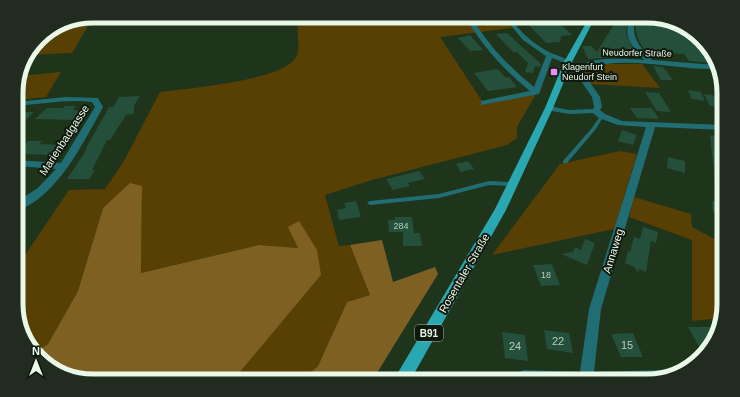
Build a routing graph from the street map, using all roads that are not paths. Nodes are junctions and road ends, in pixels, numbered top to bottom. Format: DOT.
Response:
graph roads {
  1 [pos="472,23"];
  2 [pos="511,23"];
  3 [pos="589,23"];
  4 [pos="631,23"];
  5 [pos="549,56"];
  6 [pos="568,62"];
  7 [pos="650,62"];
  8 [pos="712,67"];
  9 [pos="536,92"];
  10 [pos="23,103"];
  11 [pos="484,103"];
  12 [pos="549,108"];
  13 [pos="599,113"];
  14 [pos="651,125"];
  15 [pos="717,128"];
  16 [pos="565,162"];
  17 [pos="23,164"];
  18 [pos="63,166"];
  19 [pos="513,184"];
  20 [pos="23,203"];
  21 [pos="370,203"];
  22 [pos="405,374"];
  23 [pos="587,374"];
  1 -- 9 [label="street"];
  2 -- 5 [label="street"];
  3 -- 6 [label="main road, Rosentaler Straße / B91"];
  4 -- 7 [label="street"];
  5 -- 6 [label="street"];
  5 -- 9 [label="street"];
  6 -- 12 [label="main road, Rosentaler Straße / B91"];
  7 -- 8 [label="street, Neudorfer Straße"];
  7 -- 13 [label="street, Neudorfer Straße"];
  9 -- 11 [label="street"];
  10 -- 18 [label="street, Marienbadgasse"];
  12 -- 13 [label="street"];
  12 -- 19 [label="main road, Rosentaler Straße / B91"];
  13 -- 14 [label="street"];
  13 -- 16 [label="lane"];
  14 -- 15 [label="street"];
  14 -- 23 [label="street, Annaweg"];
  17 -- 18 [label="street"];
  18 -- 20 [label="street, Marienbadgasse"];
  19 -- 21 [label="lane"];
  19 -- 22 [label="main road, Rosentaler Straße / B91"];
}
